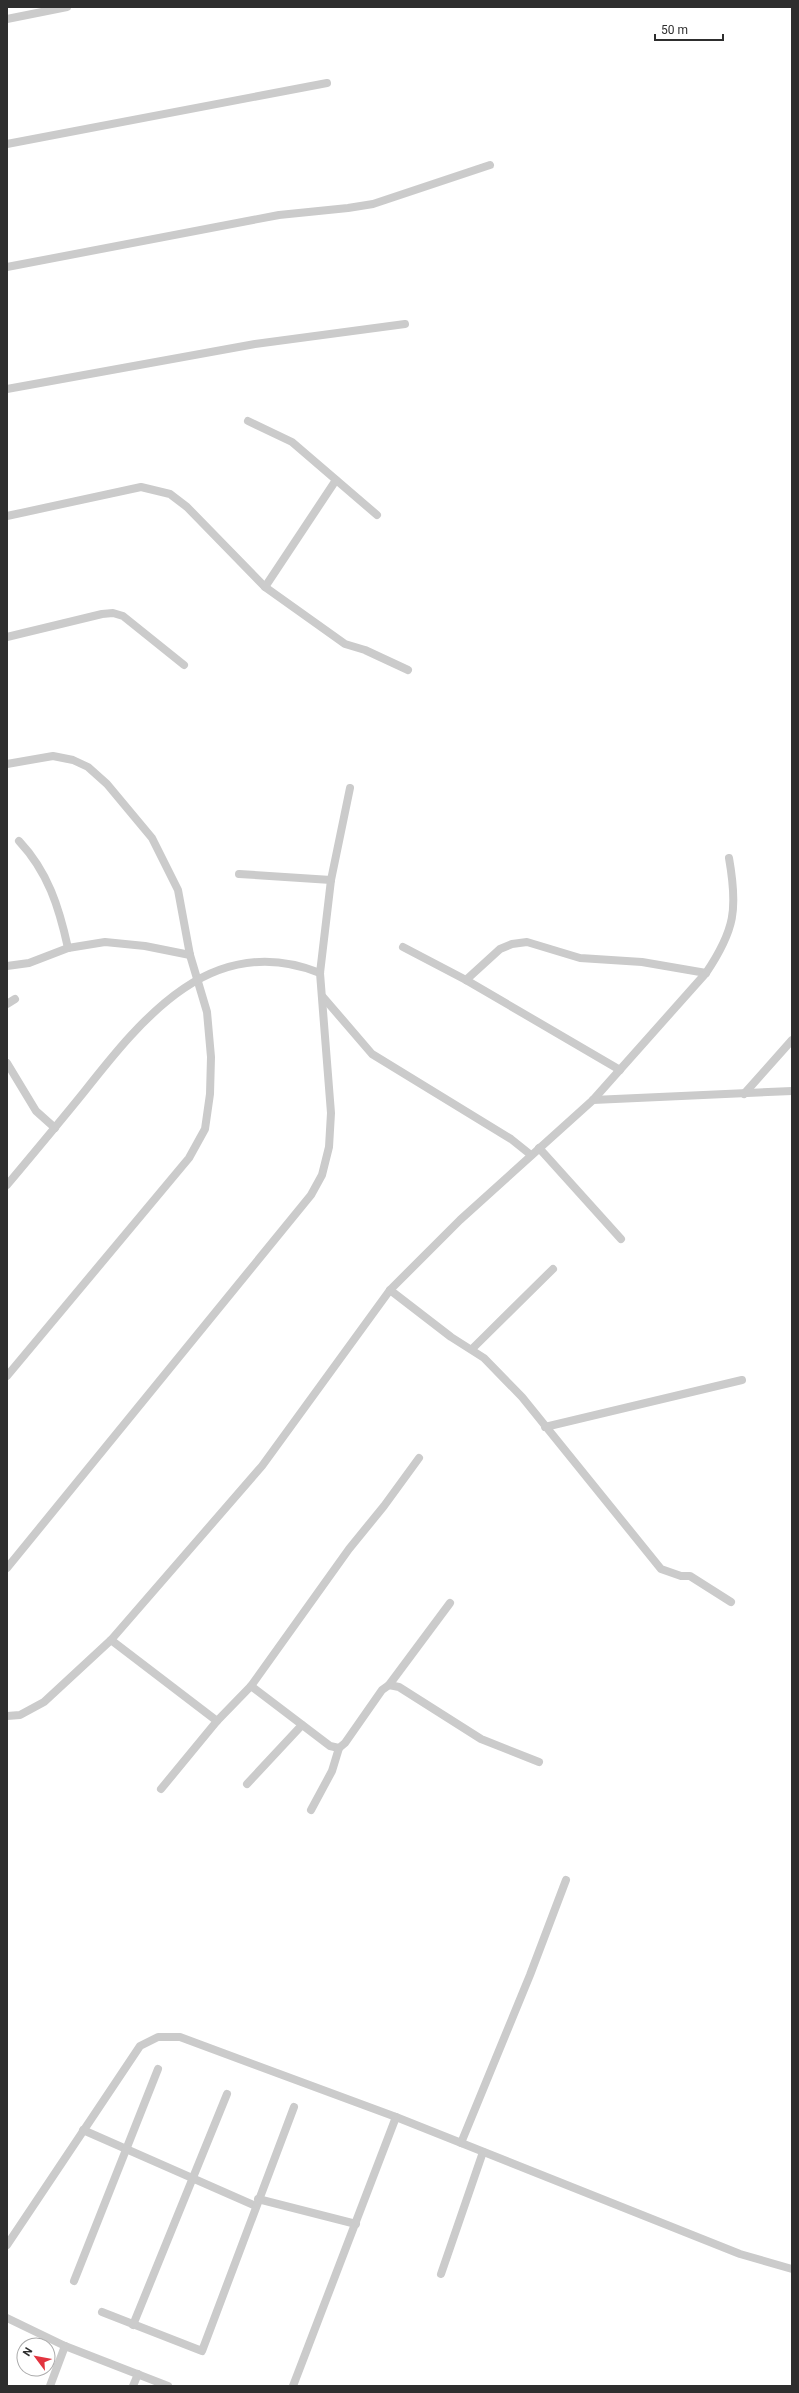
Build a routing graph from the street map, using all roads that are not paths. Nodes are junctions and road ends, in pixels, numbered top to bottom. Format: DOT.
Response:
graph roads {
  1 [pos="67,7"];
  2 [pos="7,19"];
  3 [pos="327,83"];
  4 [pos="7,144"];
  5 [pos="490,165"];
  6 [pos="7,267"];
  7 [pos="405,324"];
  8 [pos="7,389"];
  9 [pos="248,421"];
  10 [pos="336,480"];
  11 [pos="377,515"];
  12 [pos="7,516"];
  13 [pos="266,587"];
  14 [pos="7,637"];
  15 [pos="184,666"];
  16 [pos="408,670"];
  17 [pos="7,764"];
  18 [pos="350,788"];
  19 [pos="19,841"];
  20 [pos="729,858"];
  21 [pos="239,874"];
  22 [pos="331,880"];
  23 [pos="403,947"];
  24 [pos="68,948"];
  25 [pos="190,954"];
  26 [pos="7,966"];
  27 [pos="320,973"];
  28 [pos="706,973"];
  29 [pos="198,979"];
  30 [pos="466,980"];
  31 [pos="323,997"];
  32 [pos="15,999"];
  33 [pos="7,1004"];
  34 [pos="792,1040"];
  35 [pos="7,1063"];
  36 [pos="620,1070"];
  37 [pos="792,1091"];
  38 [pos="744,1094"];
  39 [pos="593,1100"];
  40 [pos="55,1128"];
  41 [pos="539,1148"];
  42 [pos="531,1155"];
  43 [pos="7,1186"];
  44 [pos="622,1239"];
  45 [pos="552,1269"];
  46 [pos="390,1290"];
  47 [pos="472,1349"];
  48 [pos="7,1376"];
  49 [pos="742,1380"];
  50 [pos="545,1427"];
  51 [pos="419,1458"];
  52 [pos="7,1568"];
  53 [pos="731,1602"];
  54 [pos="450,1603"];
  55 [pos="111,1640"];
  56 [pos="389,1685"];
  57 [pos="251,1686"];
  58 [pos="7,1716"];
  59 [pos="217,1721"];
  60 [pos="302,1725"];
  61 [pos="339,1748"];
  62 [pos="539,1762"];
  63 [pos="247,1784"];
  64 [pos="161,1790"];
  65 [pos="311,1810"];
  66 [pos="566,1880"];
  67 [pos="158,2069"];
  68 [pos="227,2094"];
  69 [pos="294,2107"];
  70 [pos="396,2117"];
  71 [pos="83,2130"];
  72 [pos="461,2143"];
  73 [pos="125,2150"];
  74 [pos="483,2152"];
  75 [pos="192,2179"];
  76 [pos="257,2203"];
  77 [pos="356,2224"];
  78 [pos="7,2245"];
  79 [pos="792,2269"];
  80 [pos="441,2274"];
  81 [pos="74,2281"];
  82 [pos="102,2312"];
  83 [pos="7,2318"];
  84 [pos="133,2325"];
  85 [pos="65,2346"];
  86 [pos="138,2374"];
  87 [pos="50,2386"];
  88 [pos="133,2386"];
  89 [pos="168,2386"];
  90 [pos="293,2386"];
  1 -- 2 [label="street"];
  3 -- 4 [label="street"];
  5 -- 6 [label="street"];
  7 -- 8 [label="street"];
  9 -- 10 [label="street"];
  10 -- 11 [label="street"];
  10 -- 13 [label="street"];
  12 -- 13 [label="street"];
  13 -- 16 [label="street"];
  14 -- 15 [label="street"];
  17 -- 25 [label="street"];
  18 -- 22 [label="street"];
  19 -- 24 [label="street"];
  20 -- 28 [label="street"];
  21 -- 22 [label="street"];
  22 -- 27 [label="street"];
  23 -- 30 [label="street"];
  24 -- 25 [label="street"];
  24 -- 26 [label="street"];
  25 -- 29 [label="street"];
  27 -- 29 [label="street"];
  27 -- 31 [label="street"];
  28 -- 30 [label="street"];
  28 -- 36 [label="street"];
  29 -- 40 [label="street"];
  29 -- 48 [label="street"];
  30 -- 36 [label="street"];
  31 -- 42 [label="street"];
  31 -- 52 [label="street"];
  32 -- 33 [label="street"];
  34 -- 38 [label="street"];
  35 -- 40 [label="street"];
  36 -- 39 [label="street"];
  37 -- 38 [label="street"];
  38 -- 39 [label="street"];
  39 -- 41 [label="street"];
  40 -- 43 [label="street"];
  41 -- 42 [label="street"];
  41 -- 44 [label="street"];
  42 -- 46 [label="street"];
  45 -- 47 [label="street"];
  46 -- 47 [label="street"];
  46 -- 55 [label="street"];
  47 -- 50 [label="street"];
  49 -- 50 [label="street"];
  50 -- 53 [label="street"];
  51 -- 57 [label="street"];
  54 -- 56 [label="street"];
  55 -- 58 [label="street"];
  55 -- 59 [label="street"];
  56 -- 61 [label="street"];
  56 -- 62 [label="street"];
  57 -- 59 [label="street"];
  57 -- 60 [label="street"];
  59 -- 64 [label="street"];
  60 -- 61 [label="street"];
  60 -- 63 [label="street"];
  61 -- 65 [label="street"];
  66 -- 72 [label="street"];
  67 -- 73 [label="street"];
  68 -- 75 [label="street"];
  69 -- 76 [label="street"];
  70 -- 71 [label="street"];
  70 -- 72 [label="street"];
  70 -- 77 [label="street"];
  71 -- 73 [label="street"];
  71 -- 78 [label="street"];
  72 -- 74 [label="street"];
  73 -- 75 [label="street"];
  73 -- 81 [label="street"];
  74 -- 79 [label="street"];
  74 -- 80 [label="street"];
  75 -- 76 [label="street"];
  75 -- 84 [label="street"];
  76 -- 77 [label="street"];
  76 -- 84 [label="street"];
  77 -- 90 [label="street"];
  82 -- 84 [label="street"];
  83 -- 85 [label="street"];
  85 -- 86 [label="street"];
  85 -- 87 [label="street"];
  86 -- 88 [label="street"];
  86 -- 89 [label="street"];
}
